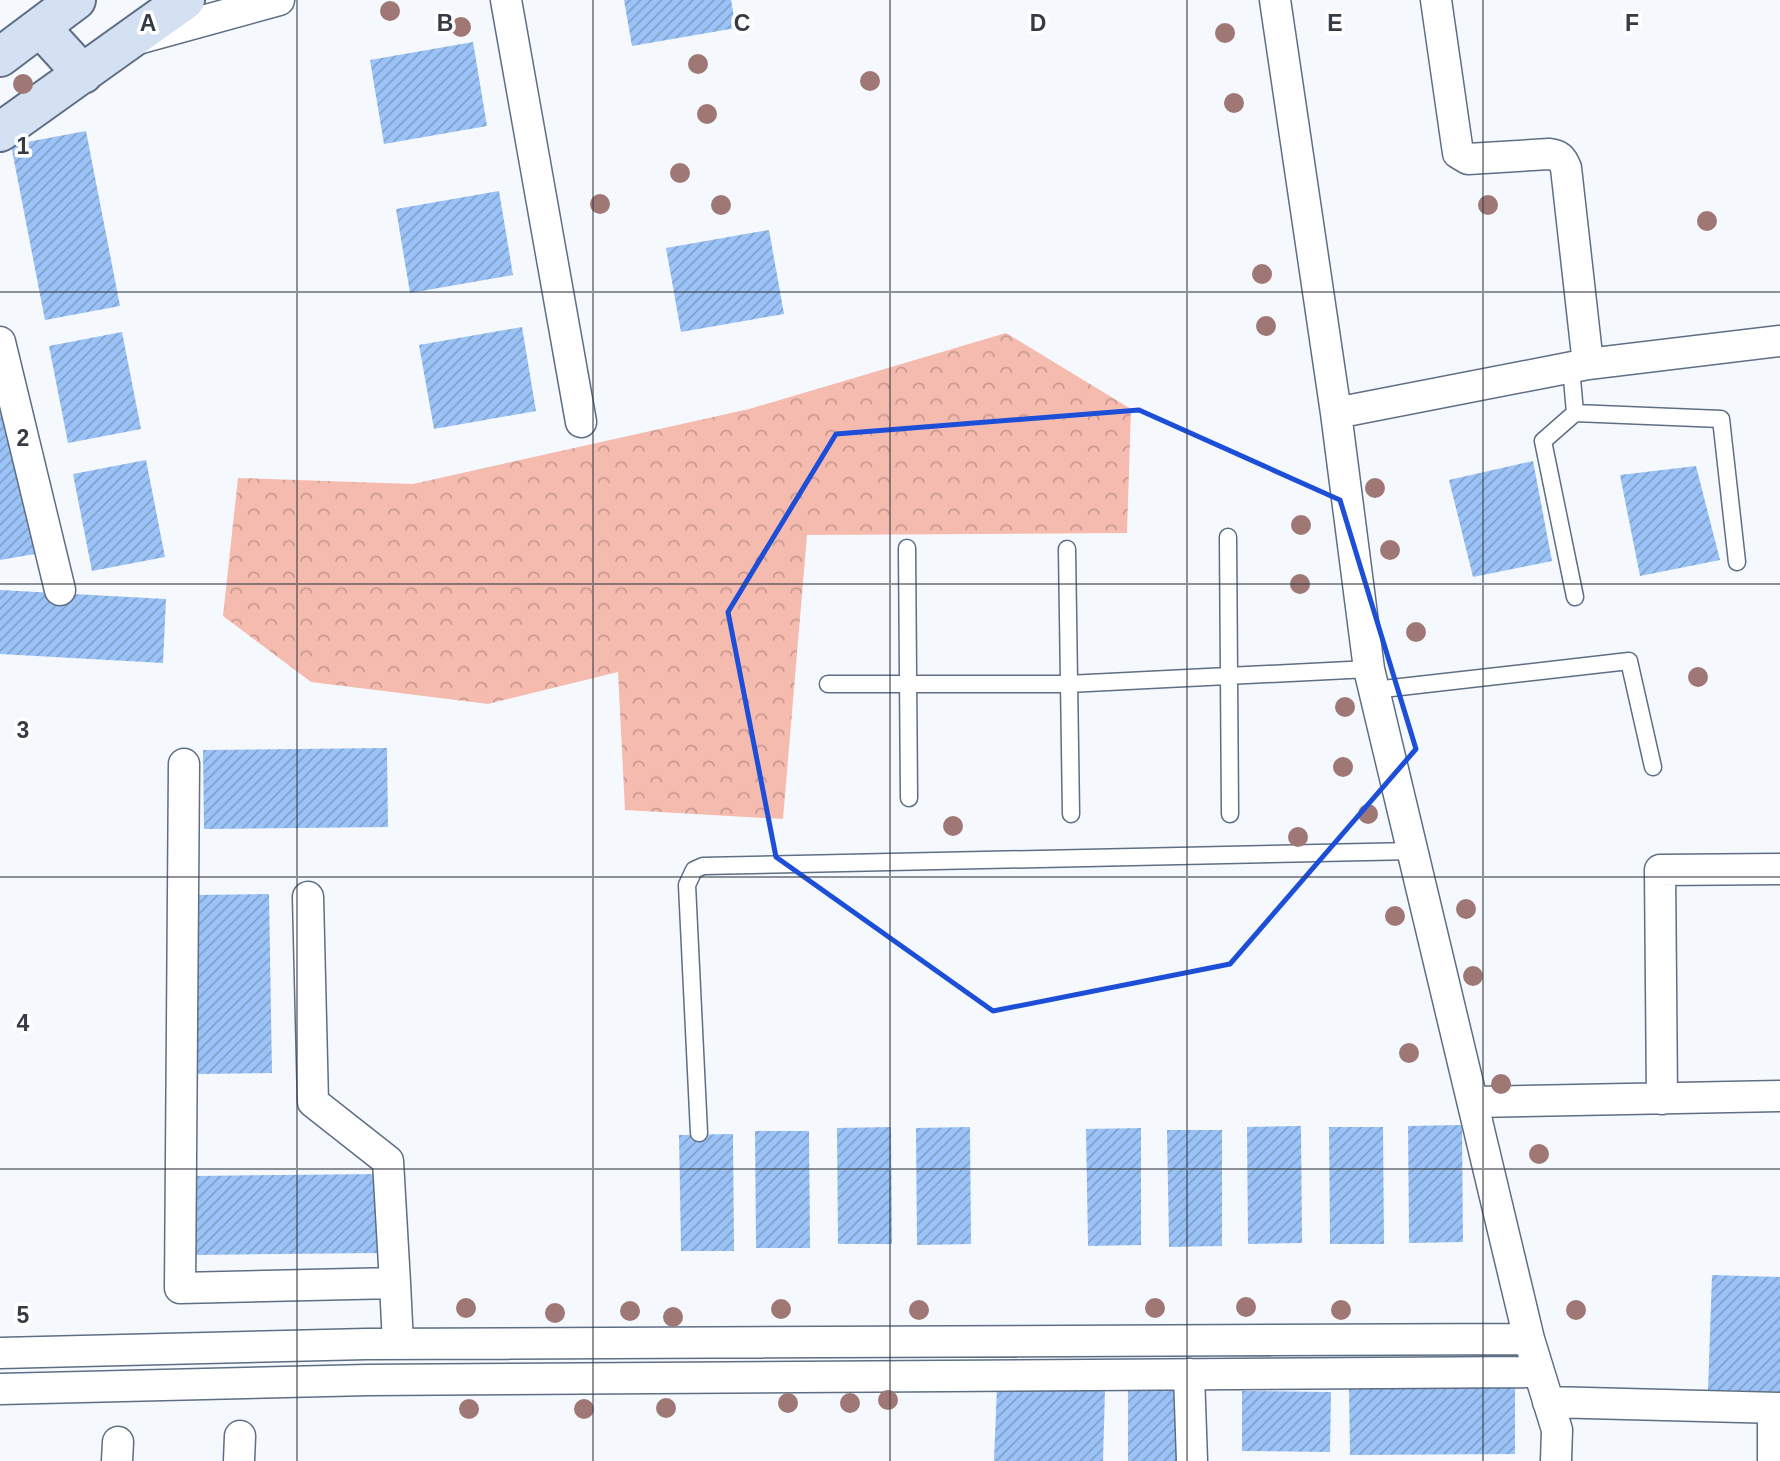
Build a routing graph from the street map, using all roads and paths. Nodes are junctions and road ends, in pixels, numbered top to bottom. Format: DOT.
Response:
graph roads {
  1 [pos="76,0"];
  2 [pos="185,0"];
  3 [pos="279,0"];
  4 [pos="506,0"];
  5 [pos="1275,0"];
  6 [pos="1436,0"];
  7 [pos="40,27"];
  8 [pos="126,42"];
  9 [pos="0,57"];
  10 [pos="83,74"];
  11 [pos="0,132"];
  12 [pos="1780,341"];
  13 [pos="0,342"];
  14 [pos="1579,366"];
  15 [pos="1575,412"];
  16 [pos="1336,413"];
  17 [pos="581,422"];
  18 [pos="1228,537"];
  19 [pos="907,548"];
  20 [pos="1067,549"];
  21 [pos="1737,562"];
  22 [pos="60,590"];
  23 [pos="1575,597"];
  24 [pos="1231,676"];
  25 [pos="1371,680"];
  26 [pos="828,684"];
  27 [pos="908,684"];
  28 [pos="1068,684"];
  29 [pos="184,764"];
  30 [pos="1653,767"];
  31 [pos="909,798"];
  32 [pos="1072,814"];
  33 [pos="1230,814"];
  34 [pos="1414,851"];
  35 [pos="1780,869"];
  36 [pos="308,897"];
  37 [pos="1780,1096"];
  38 [pos="1662,1098"];
  39 [pos="1474,1102"];
  40 [pos="699,1133"];
  41 [pos="395,1283"];
  42 [pos="1529,1339"];
  43 [pos="398,1344"];
  44 [pos="0,1353"];
  45 [pos="1539,1372"];
  46 [pos="1189,1374"];
  47 [pos="0,1389"];
  48 [pos="1548,1402"];
  49 [pos="1777,1408"];
  50 [pos="1192,1461"];
  51 [pos="1556,1461"];
  52 [pos="1773,1461"];
  1 -- 7 [label="street"];
  2 -- 8 [label="street"];
  3 -- 8 [label="street"];
  4 -- 17 [label="street"];
  5 -- 16 [label="street"];
  6 -- 14 [label="street"];
  7 -- 9 [label="street"];
  7 -- 10 [label="street"];
  8 -- 10 [label="street"];
  10 -- 11 [label="street"];
  12 -- 14 [label="street"];
  13 -- 22 [label="street"];
  14 -- 15 [label="lane"];
  14 -- 16 [label="street"];
  15 -- 21 [label="lane"];
  15 -- 23 [label="lane"];
  16 -- 25 [label="street"];
  18 -- 24 [label="lane"];
  19 -- 27 [label="lane"];
  20 -- 28 [label="lane"];
  24 -- 25 [label="lane"];
  24 -- 28 [label="lane"];
  24 -- 33 [label="lane"];
  25 -- 30 [label="lane"];
  25 -- 34 [label="street"];
  26 -- 27 [label="lane"];
  27 -- 28 [label="lane"];
  27 -- 31 [label="lane"];
  28 -- 32 [label="lane"];
  29 -- 41 [label="street"];
  34 -- 39 [label="street"];
  34 -- 40 [label="lane"];
  35 -- 38 [label="street"];
  36 -- 41 [label="street"];
  37 -- 38 [label="street"];
  38 -- 39 [label="street"];
  39 -- 42 [label="street"];
  41 -- 43 [label="street"];
  42 -- 43 [label="street"];
  42 -- 45 [label="street"];
  43 -- 44 [label="street"];
  45 -- 46 [label="street"];
  45 -- 48 [label="street"];
  46 -- 47 [label="street"];
  46 -- 50 [label="street"];
  48 -- 49 [label="street"];
  48 -- 51 [label="street"];
  49 -- 52 [label="street"];
}
